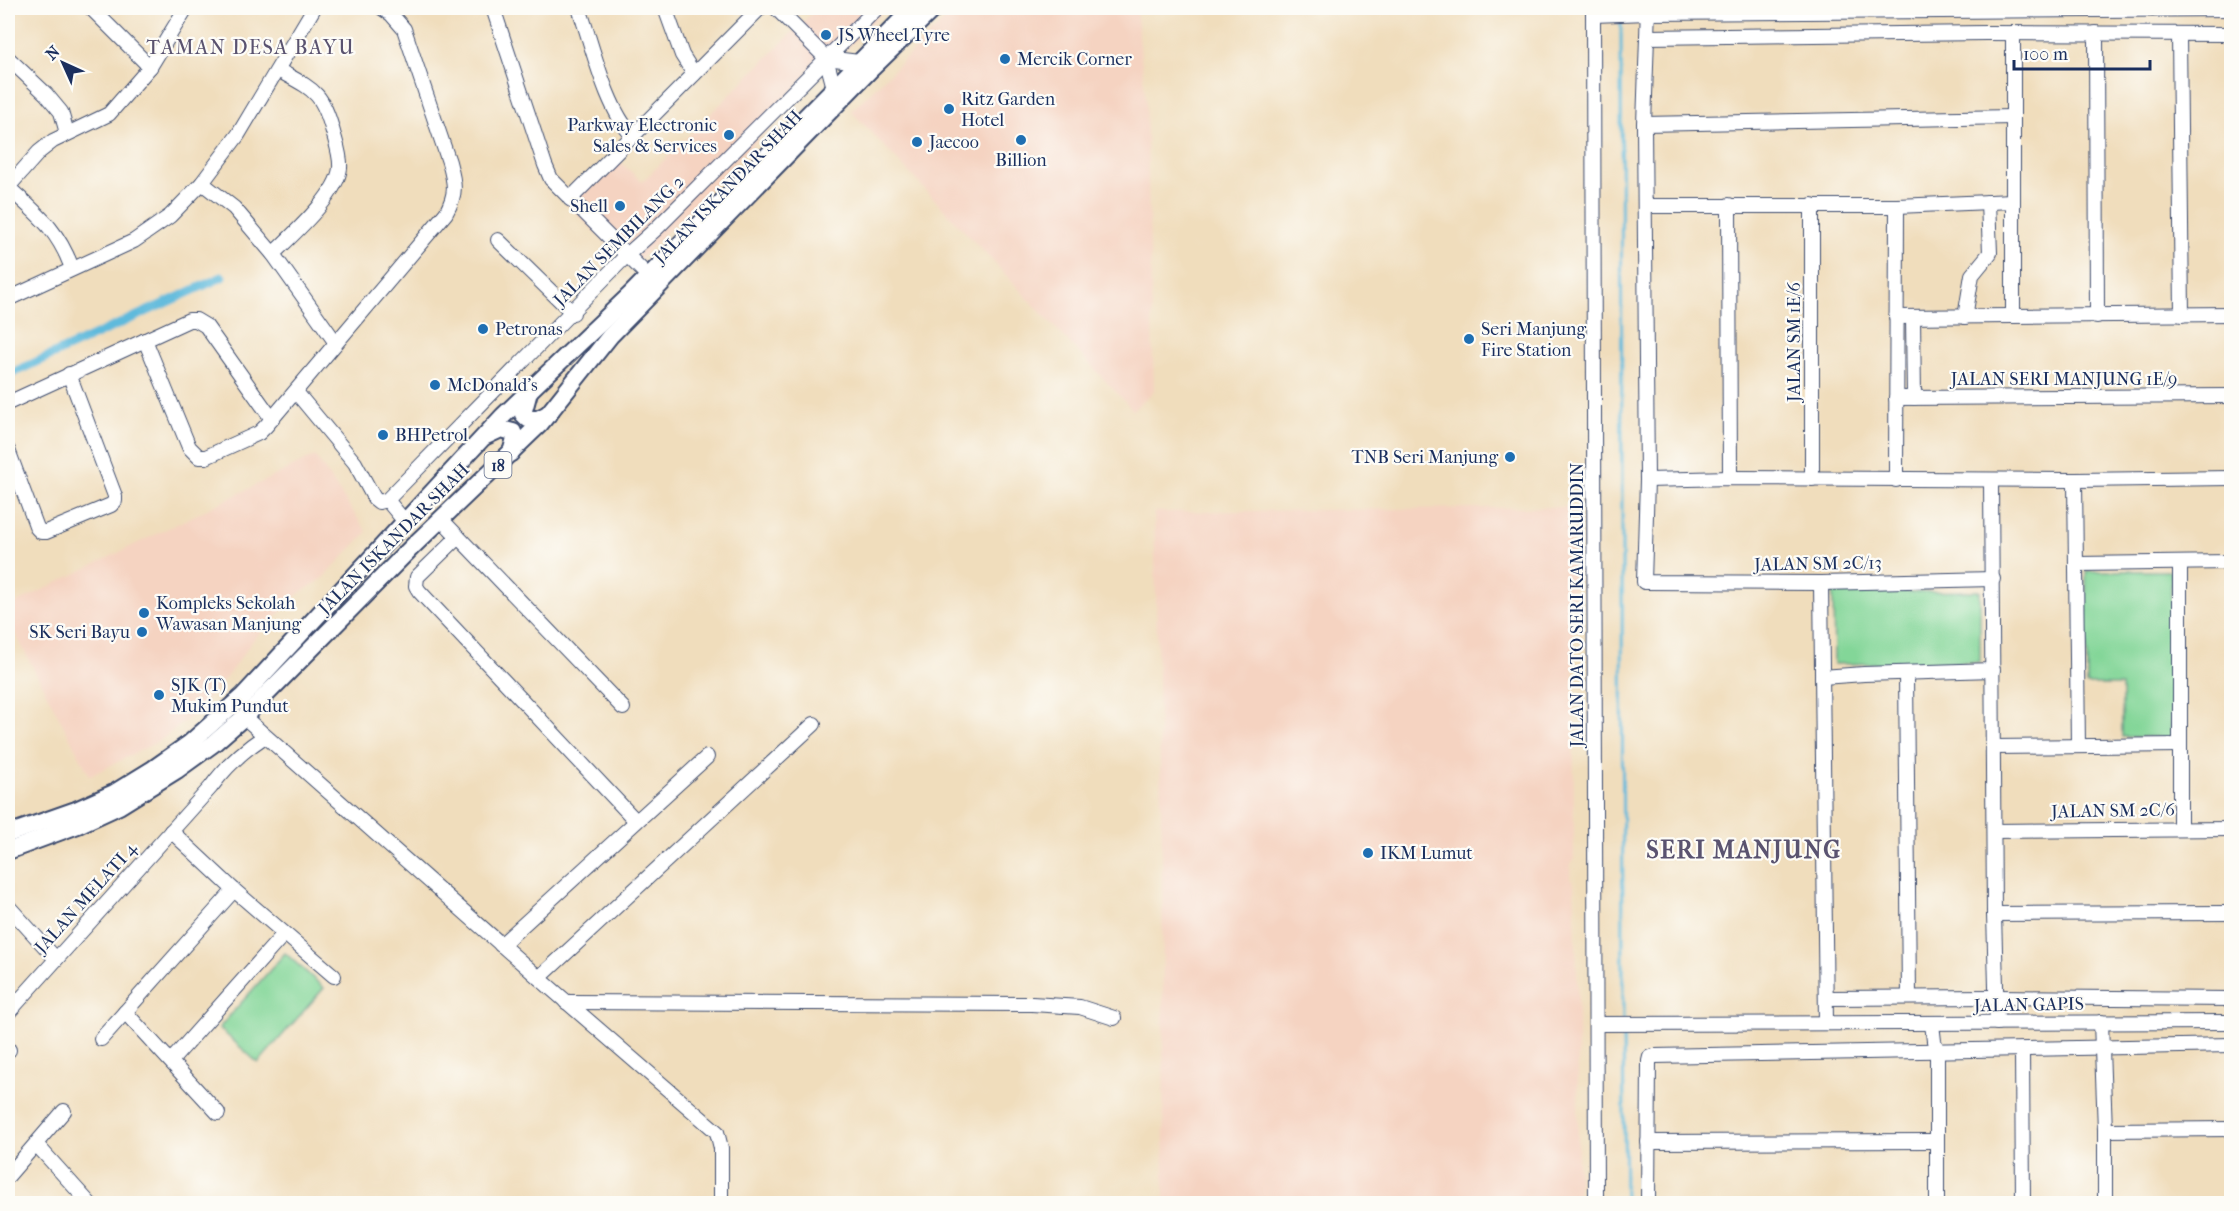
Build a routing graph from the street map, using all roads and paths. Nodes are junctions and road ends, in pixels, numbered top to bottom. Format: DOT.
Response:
graph roads {
  1 [pos="91,8"];
  2 [pos="186,8"];
  3 [pos="314,8"];
  4 [pos="382,8"];
  5 [pos="493,8"];
  6 [pos="579,8"];
  7 [pos="665,8"];
  8 [pos="760,8"];
  9 [pos="776,8"];
  10 [pos="877,8"];
  11 [pos="913,8"];
  12 [pos="934,8"];
  13 [pos="2232,9"];
  14 [pos="1648,10"];
  15 [pos="1593,11"];
  16 [pos="1943,12"];
  17 [pos="2013,33"];
  18 [pos="2096,33"];
  19 [pos="1943,34"];
  20 [pos="2179,34"];
  21 [pos="2232,34"];
  22 [pos="1647,37"];
  23 [pos="8,58"];
  24 [pos="826,58"];
  25 [pos="859,62"];
  26 [pos="150,67"];
  27 [pos="278,70"];
  28 [pos="694,74"];
  29 [pos="834,88"];
  30 [pos="2013,117"];
  31 [pos="1644,124"];
  32 [pos="67,133"];
  33 [pos="633,136"];
  34 [pos="202,183"];
  35 [pos="8,187"];
  36 [pos="570,199"];
  37 [pos="2013,201"];
  38 [pos="1988,202"];
  39 [pos="1729,205"];
  40 [pos="1812,205"];
  41 [pos="1646,206"];
  42 [pos="1897,206"];
  43 [pos="498,240"];
  44 [pos="273,254"];
  45 [pos="627,255"];
  46 [pos="72,268"];
  47 [pos="648,276"];
  48 [pos="8,299"];
  49 [pos="573,313"];
  50 [pos="2232,314"];
  51 [pos="2097,315"];
  52 [pos="2182,315"];
  53 [pos="2013,316"];
  54 [pos="1896,317"];
  55 [pos="1913,317"];
  56 [pos="1965,317"];
  57 [pos="145,340"];
  58 [pos="336,343"];
  59 [pos="69,374"];
  60 [pos="296,392"];
  61 [pos="529,392"];
  62 [pos="2232,396"];
  63 [pos="1896,398"];
  64 [pos="1914,398"];
  65 [pos="8,403"];
  66 [pos="550,412"];
  67 [pos="272,419"];
  68 [pos="485,436"];
  69 [pos="8,450"];
  70 [pos="511,453"];
  71 [pos="1730,478"];
  72 [pos="2232,478"];
  73 [pos="1812,479"];
  74 [pos="1647,480"];
  75 [pos="1896,480"];
  76 [pos="1991,480"];
  77 [pos="2075,480"];
  78 [pos="387,500"];
  79 [pos="441,519"];
  80 [pos="406,523"];
  81 [pos="458,537"];
  82 [pos="2232,562"];
  83 [pos="2180,563"];
  84 [pos="2077,564"];
  85 [pos="1993,579"];
  86 [pos="1821,583"];
  87 [pos="1993,670"];
  88 [pos="1906,673"];
  89 [pos="1822,677"];
  90 [pos="623,708"];
  91 [pos="244,717"];
  92 [pos="814,724"];
  93 [pos="265,736"];
  94 [pos="2180,745"];
  95 [pos="2078,746"];
  96 [pos="1994,747"];
  97 [pos="707,757"];
  98 [pos="636,821"];
  99 [pos="2180,828"];
  100 [pos="2232,829"];
  101 [pos="171,831"];
  102 [pos="1994,831"];
  103 [pos="8,834"];
  104 [pos="8,851"];
  105 [pos="234,890"];
  106 [pos="8,906"];
  107 [pos="2232,913"];
  108 [pos="1994,914"];
  109 [pos="284,934"];
  110 [pos="501,945"];
  111 [pos="56,959"];
  112 [pos="334,976"];
  113 [pos="539,978"];
  114 [pos="1996,996"];
  115 [pos="1826,998"];
  116 [pos="1909,998"];
  117 [pos="2232,999"];
  118 [pos="566,1002"];
  119 [pos="125,1012"];
  120 [pos="8,1013"];
  121 [pos="1114,1018"];
  122 [pos="2101,1022"];
  123 [pos="2231,1022"];
  124 [pos="1826,1023"];
  125 [pos="1997,1023"];
  126 [pos="1596,1024"];
  127 [pos="1937,1037"];
  128 [pos="101,1039"];
  129 [pos="2232,1046"];
  130 [pos="2103,1049"];
  131 [pos="2022,1050"];
  132 [pos="171,1061"];
  133 [pos="64,1111"];
  134 [pos="218,1113"];
  135 [pos="2105,1130"];
  136 [pos="2232,1130"];
  137 [pos="1937,1141"];
  138 [pos="1648,1142"];
  139 [pos="36,1144"];
  140 [pos="10,1168"];
  141 [pos="90,1203"];
  142 [pos="721,1203"];
  143 [pos="1596,1203"];
  144 [pos="1648,1203"];
  145 [pos="1937,1203"];
  146 [pos="2023,1203"];
  147 [pos="2105,1203"];
  1 -- 26 [label="street"];
  2 -- 26 [label="street"];
  3 -- 27 [label="street"];
  4 -- 58 [label="street"];
  5 -- 36 [label="street"];
  6 -- 33 [label="street"];
  7 -- 28 [label="street"];
  8 -- 28 [label="street"];
  9 -- 24 [label="street"];
  10 -- 24 [label="street, JALAN SEMBILANG 2"];
  11 -- 25 [label="main road, JALAN ISKANDAR SHAH / 18"];
  12 -- 66 [label="main road, JALAN ISKANDAR SHAH / 18"];
  13 -- 16 [label="street"];
  14 -- 15 [label="street"];
  14 -- 16 [label="street"];
  14 -- 22 [label="street"];
  15 -- 126 [label="street, JALAN DATO SERI KAMARUDDIN"];
  16 -- 19 [label="street"];
  17 -- 18 [label="street"];
  17 -- 19 [label="street"];
  17 -- 30 [label="street"];
  18 -- 20 [label="street"];
  18 -- 51 [label="street"];
  19 -- 22 [label="street"];
  20 -- 21 [label="street"];
  20 -- 52 [label="street"];
  22 -- 31 [label="street"];
  23 -- 32 [label="street"];
  24 -- 25 [label="street"];
  24 -- 29 [label="street"];
  24 -- 45 [label="street, JALAN SEMBILANG 2"];
  25 -- 29 [label="main road, JALAN ISKANDAR SHAH / 18"];
  26 -- 32 [label="street"];
  27 -- 34 [label="street"];
  27 -- 44 [label="street"];
  28 -- 33 [label="street"];
  29 -- 47 [label="main road, JALAN ISKANDAR SHAH / 18"];
  30 -- 31 [label="street"];
  30 -- 37 [label="street"];
  31 -- 41 [label="street"];
  32 -- 35 [label="street"];
  33 -- 36 [label="street"];
  34 -- 44 [label="street"];
  34 -- 46 [label="street"];
  35 -- 46 [label="street"];
  36 -- 45 [label="street"];
  37 -- 38 [label="street"];
  37 -- 53 [label="street"];
  38 -- 42 [label="street"];
  38 -- 56 [label="street"];
  39 -- 40 [label="street"];
  39 -- 41 [label="street"];
  39 -- 71 [label="street"];
  40 -- 42 [label="street"];
  40 -- 73 [label="street, JALAN SM 1E/6"];
  41 -- 74 [label="street"];
  42 -- 54 [label="street"];
  43 -- 49 [label="street"];
  44 -- 58 [label="street"];
  45 -- 47 [label="street"];
  45 -- 49 [label="street, JALAN SEMBILANG 2"];
  46 -- 48 [label="street"];
  47 -- 61 [label="main road, JALAN ISKANDAR SHAH / 18"];
  49 -- 78 [label="street, JALAN SEMBILANG 2"];
  50 -- 52 [label="street"];
  51 -- 52 [label="street"];
  51 -- 53 [label="street"];
  53 -- 56 [label="street"];
  54 -- 55 [label="street"];
  54 -- 63 [label="street"];
  55 -- 56 [label="street"];
  55 -- 64 [label="street"];
  57 -- 59 [label="street"];
  57 -- 67 [label="street"];
  57 -- 67 [label="street"];
  58 -- 60 [label="street"];
  59 -- 65 [label="street"];
  59 -- 69 [label="street"];
  60 -- 67 [label="street"];
  60 -- 78 [label="street"];
  61 -- 66 [label="main road"];
  61 -- 68 [label="main road, JALAN ISKANDAR SHAH / 18"];
  62 -- 64 [label="street, JALAN SERI MANJUNG 1E/9"];
  63 -- 64 [label="street, JALAN SERI MANJUNG 1E/9"];
  63 -- 75 [label="street"];
  66 -- 70 [label="main road, JALAN ISKANDAR SHAH / 18"];
  68 -- 70 [label="main road"];
  68 -- 80 [label="main road, JALAN ISKANDAR SHAH / 18"];
  70 -- 79 [label="main road, JALAN ISKANDAR SHAH / 18"];
  71 -- 73 [label="street"];
  71 -- 74 [label="street"];
  72 -- 77 [label="street"];
  73 -- 75 [label="street"];
  74 -- 86 [label="street, JALAN SM 2C/13"];
  75 -- 76 [label="street"];
  76 -- 77 [label="street"];
  76 -- 85 [label="street"];
  77 -- 84 [label="street"];
  78 -- 80 [label="street"];
  79 -- 81 [label="street"];
  79 -- 91 [label="main road, JALAN ISKANDAR SHAH / 18"];
  80 -- 103 [label="main road, JALAN ISKANDAR SHAH / 18"];
  81 -- 90 [label="street"];
  81 -- 98 [label="street"];
  82 -- 83 [label="street"];
  83 -- 84 [label="street"];
  83 -- 94 [label="street"];
  84 -- 95 [label="street"];
  85 -- 86 [label="street, JALAN SM 2C/13"];
  85 -- 87 [label="street"];
  86 -- 89 [label="street"];
  87 -- 88 [label="street"];
  87 -- 96 [label="street"];
  88 -- 89 [label="street"];
  88 -- 116 [label="street"];
  89 -- 115 [label="street"];
  91 -- 93 [label="street"];
  91 -- 104 [label="main road, JALAN ISKANDAR SHAH / 18"];
  92 -- 113 [label="street"];
  93 -- 101 [label="street, JALAN MELATI 4"];
  93 -- 110 [label="street"];
  94 -- 95 [label="street"];
  94 -- 99 [label="street"];
  95 -- 96 [label="street"];
  96 -- 102 [label="street"];
  97 -- 98 [label="street"];
  98 -- 110 [label="street"];
  99 -- 100 [label="street, JALAN SM 2C/6"];
  99 -- 102 [label="street, JALAN SM 2C/6"];
  101 -- 105 [label="street"];
  101 -- 111 [label="street, JALAN MELATI 4"];
  102 -- 108 [label="street"];
  105 -- 109 [label="street"];
  105 -- 119 [label="street"];
  106 -- 111 [label="street"];
  107 -- 108 [label="street"];
  108 -- 114 [label="street"];
  109 -- 112 [label="street"];
  109 -- 132 [label="street"];
  110 -- 113 [label="street"];
  111 -- 120 [label="street, JALAN MELATI 4"];
  113 -- 118 [label="street"];
  114 -- 116 [label="street"];
  114 -- 117 [label="street"];
  114 -- 125 [label="street"];
  115 -- 116 [label="street"];
  115 -- 124 [label="street"];
  118 -- 121 [label="street"];
  118 -- 142 [label="street"];
  119 -- 128 [label="street"];
  119 -- 132 [label="street"];
  122 -- 123 [label="street, JALAN GAPIS"];
  122 -- 125 [label="street, JALAN GAPIS"];
  122 -- 130 [label="street"];
  124 -- 126 [label="street, JALAN GAPIS"];
  124 -- 127 [label="street, JALAN GAPIS"];
  125 -- 127 [label="street, JALAN GAPIS"];
  126 -- 143 [label="street, JALAN DATO SERI KAMARUDDIN"];
  127 -- 131 [label="street"];
  127 -- 137 [label="street"];
  127 -- 138 [label="street"];
  129 -- 130 [label="street"];
  130 -- 131 [label="street"];
  130 -- 135 [label="street"];
  131 -- 146 [label="street"];
  132 -- 134 [label="street"];
  133 -- 139 [label="street"];
  135 -- 136 [label="street"];
  135 -- 147 [label="street"];
  137 -- 138 [label="street"];
  137 -- 145 [label="street"];
  138 -- 144 [label="street"];
  139 -- 140 [label="street"];
  139 -- 141 [label="street"];
}
